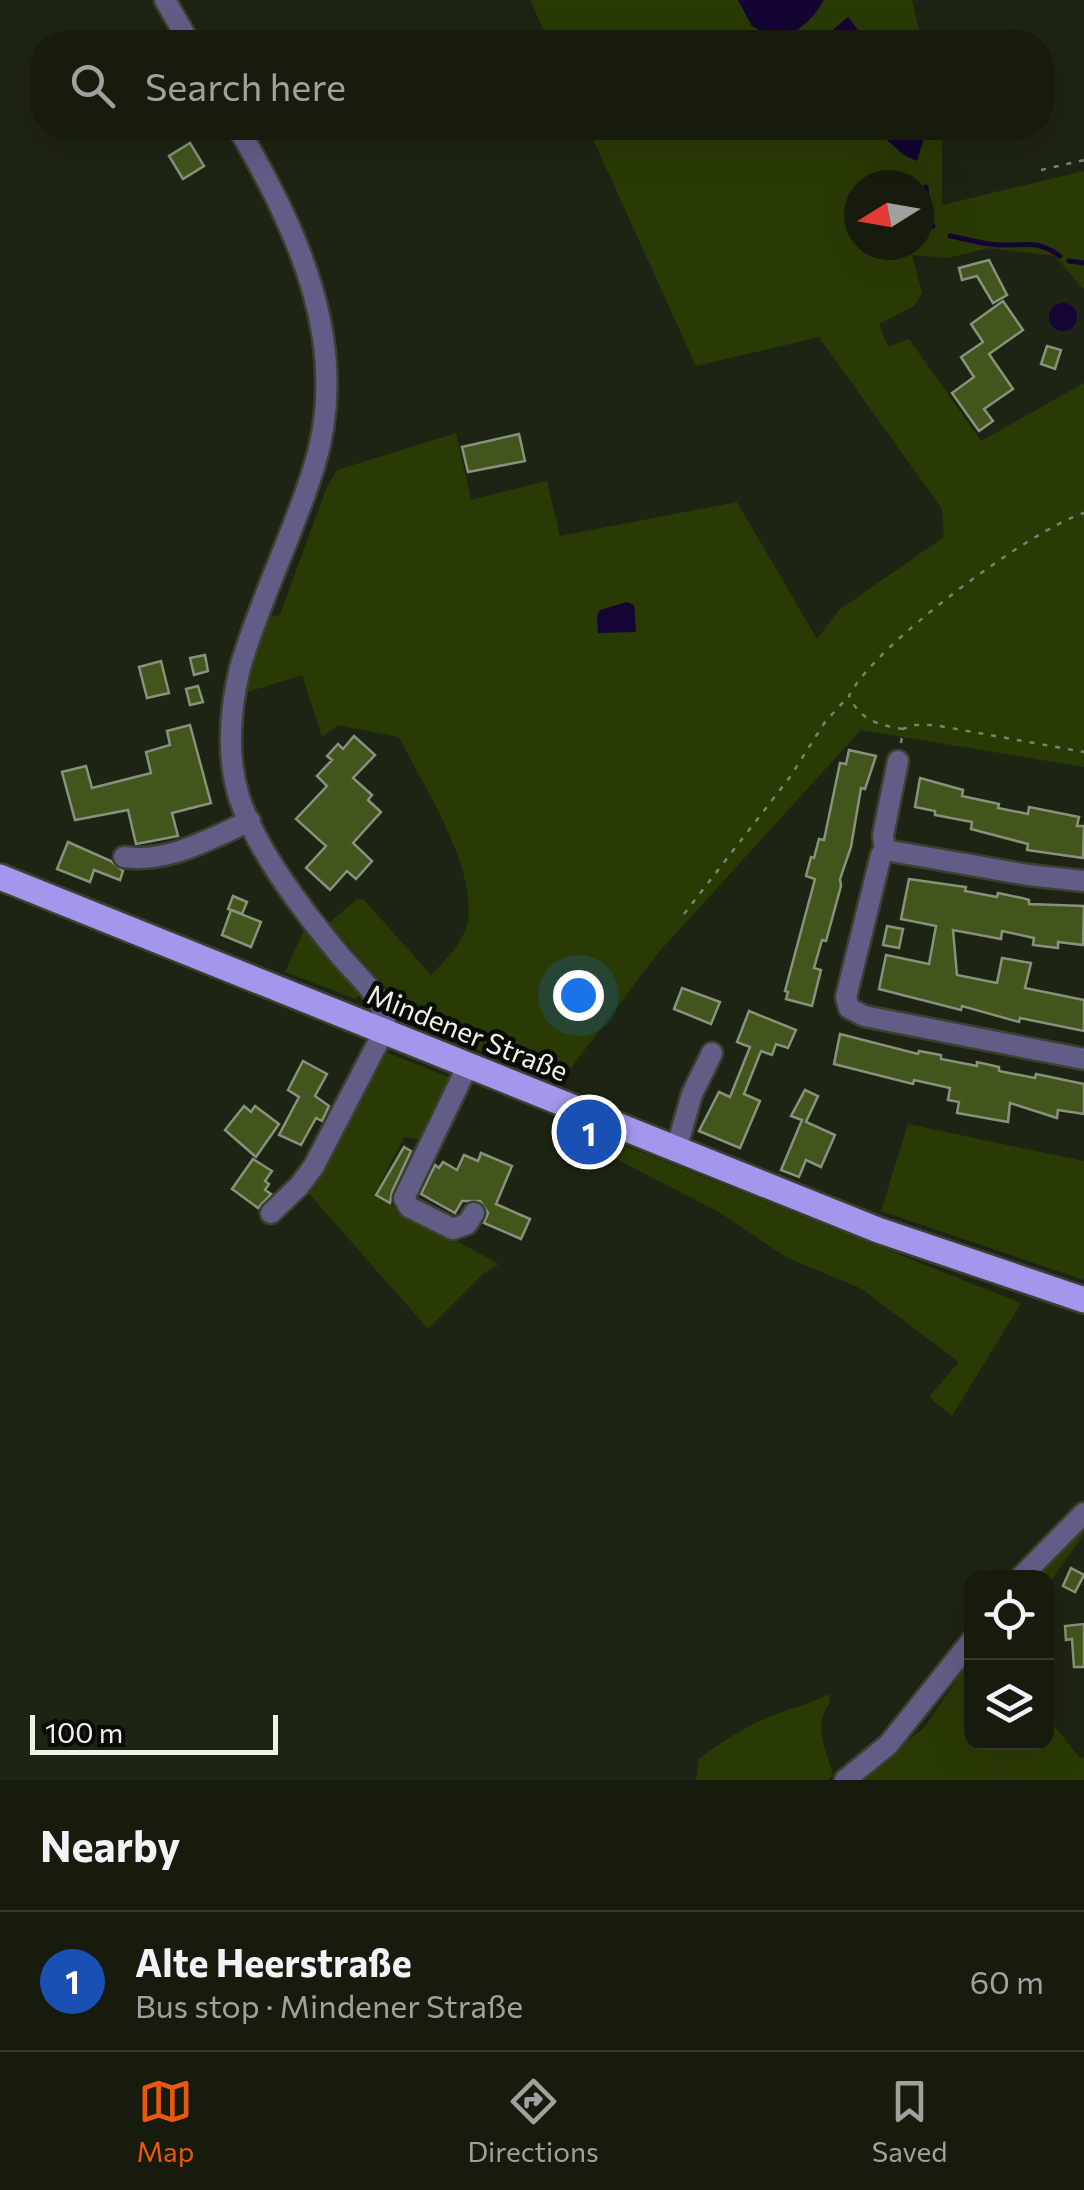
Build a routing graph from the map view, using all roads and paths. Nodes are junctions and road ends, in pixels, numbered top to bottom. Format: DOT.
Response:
graph roads {
  1 [pos="165,0"];
  2 [pos="183,30"];
  3 [pos="245,140"];
  4 [pos="1084,160"];
  5 [pos="1041,170"];
  6 [pos="1084,514"];
  7 [pos="848,696"];
  8 [pos="903,729"];
  9 [pos="1084,752"];
  10 [pos="898,761"];
  11 [pos="250,821"];
  12 [pos="886,850"];
  13 [pos="124,857"];
  14 [pos="0,877"];
  15 [pos="1084,882"];
  16 [pos="684,914"];
  17 [pos="384,1029"];
  18 [pos="712,1053"];
  19 [pos="1084,1059"];
  20 [pos="468,1066"];
  21 [pos="676,1150"];
  22 [pos="271,1213"];
  23 [pos="474,1213"];
  24 [pos="1084,1300"];
  25 [pos="1084,1513"];
  26 [pos="1028,1570"];
  27 [pos="964,1650"];
  28 [pos="845,1780"];
  1 -- 2 [label="street"];
  3 -- 11 [label="street"];
  4 -- 5 [label="path"];
  6 -- 7 [label="path"];
  7 -- 8 [label="path"];
  7 -- 16 [label="path"];
  8 -- 9 [label="path"];
  8 -- 10 [label="path"];
  10 -- 12 [label="street"];
  11 -- 13 [label="street"];
  11 -- 17 [label="street"];
  12 -- 15 [label="street"];
  12 -- 19 [label="street"];
  14 -- 17 [label="main road, Mindener Straße"];
  17 -- 20 [label="main road, Mindener Straße"];
  17 -- 22 [label="street"];
  18 -- 21 [label="street"];
  20 -- 21 [label="main road, Mindener Straße"];
  20 -- 23 [label="street"];
  21 -- 24 [label="main road, Mindener Straße"];
  25 -- 26 [label="street"];
  27 -- 28 [label="street"];
}
